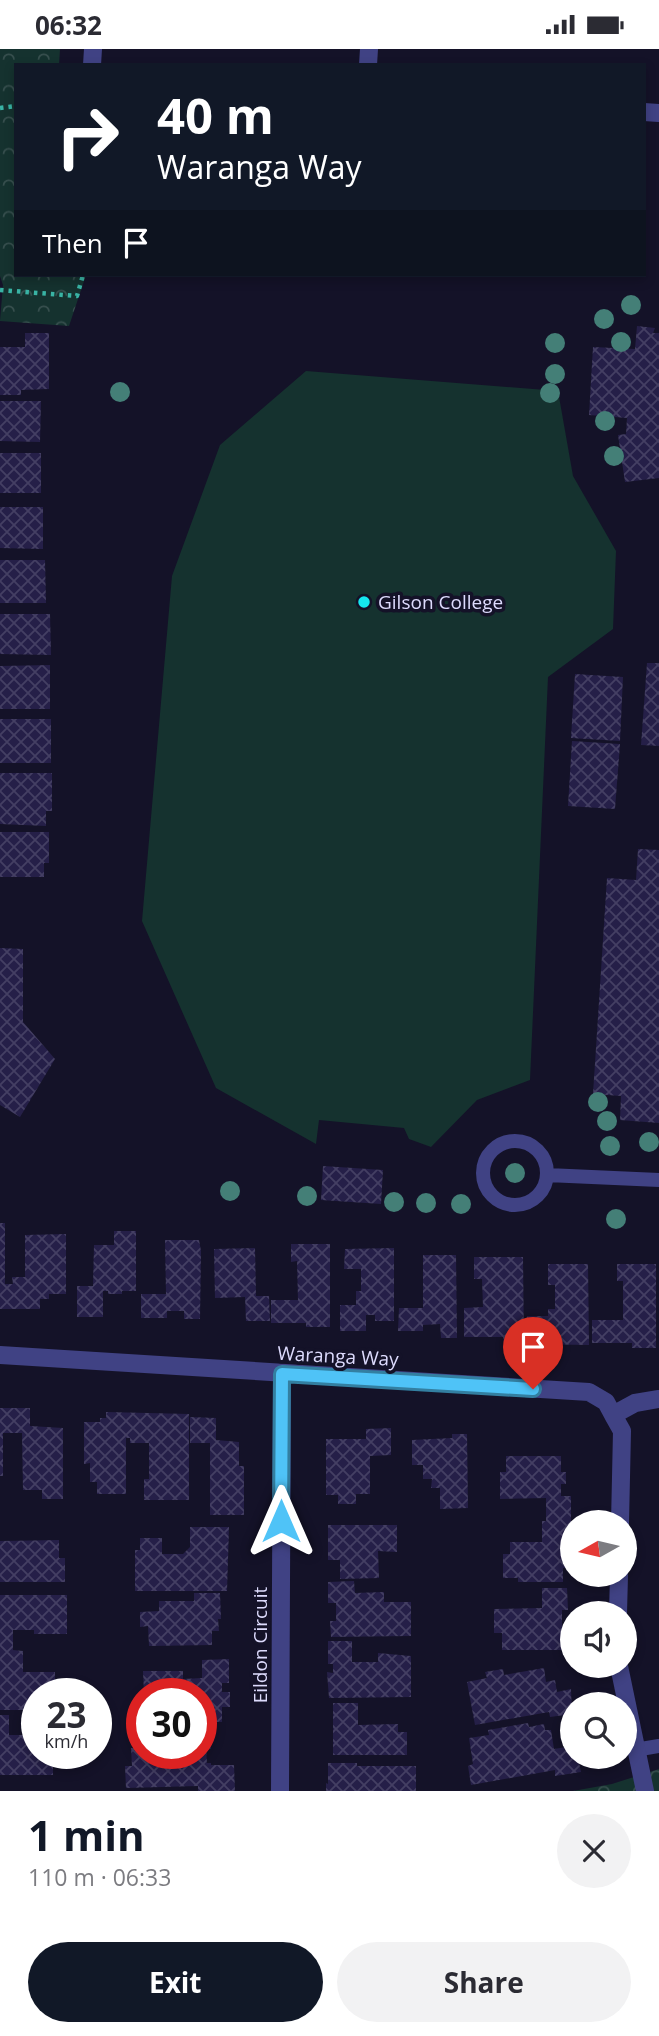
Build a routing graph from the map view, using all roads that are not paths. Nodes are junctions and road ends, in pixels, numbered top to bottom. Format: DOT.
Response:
graph roads {
  1 [pos="547,1175"];
  2 [pos="659,1180"];
  3 [pos="0,1356"];
  4 [pos="282,1374"];
  5 [pos="659,1399"];
  6 [pos="613,1415"];
  7 [pos="620,1510"];
  8 [pos="659,1746"];
  9 [pos="637,1750"];
  10 [pos="637,1758"];
  11 [pos="280,1791"];
  12 [pos="645,1791"];
  1 -- 1 [label="lane"];
  1 -- 2 [label="lane"];
  3 -- 4 [label="street, Waranga Way"];
  4 -- 6 [label="street, Waranga Way"];
  4 -- 11 [label="street, Eildon Circuit"];
  5 -- 6 [label="street"];
  6 -- 7 [label="street"];
  8 -- 9 [label="lane"];
  10 -- 12 [label="street"];
}
